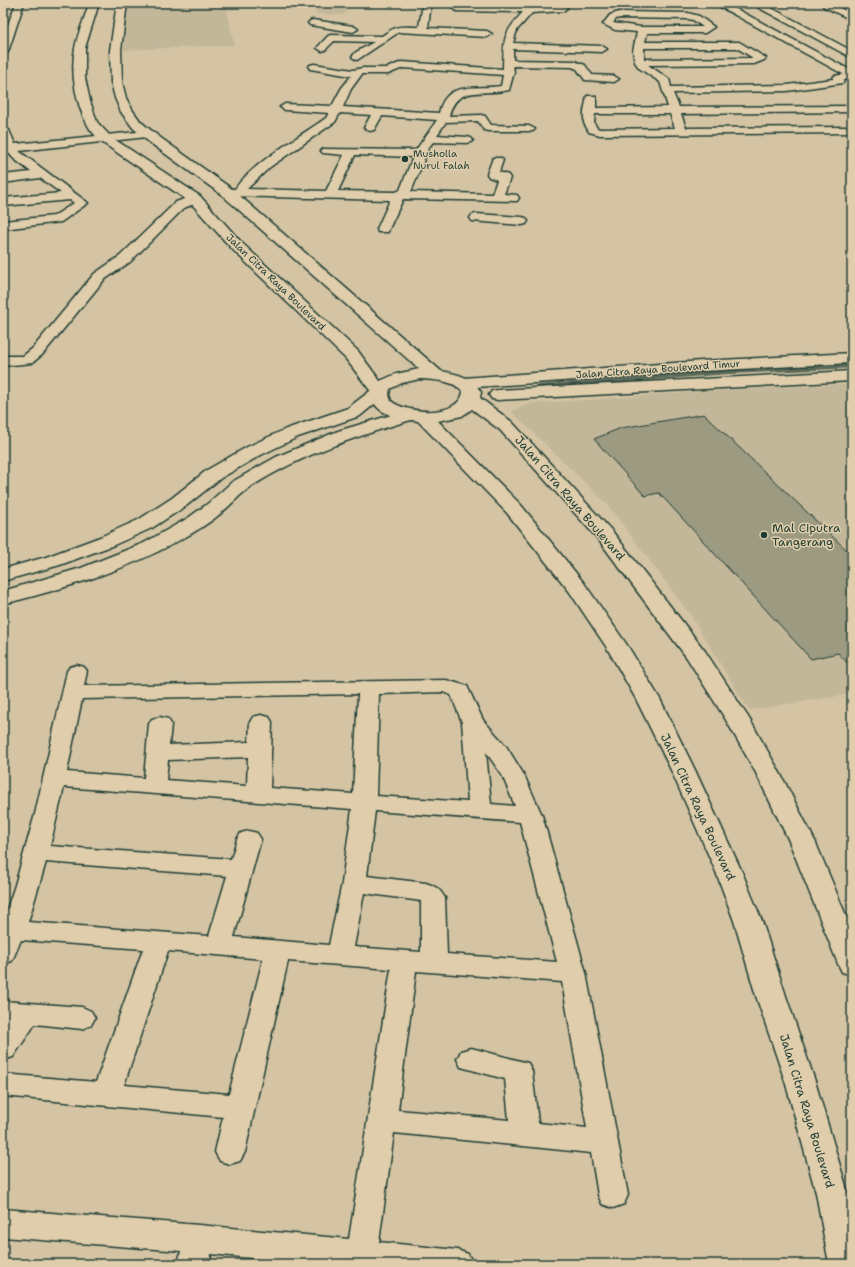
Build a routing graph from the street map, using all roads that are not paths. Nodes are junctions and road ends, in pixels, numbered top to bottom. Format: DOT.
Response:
graph roads {
  1 [pos="20,3"];
  2 [pos="94,3"];
  3 [pos="122,3"];
  4 [pos="427,3"];
  5 [pos="719,3"];
  6 [pos="742,3"];
  7 [pos="755,3"];
  8 [pos="827,5"];
  9 [pos="456,6"];
  10 [pos="532,6"];
  11 [pos="563,8"];
  12 [pos="841,12"];
  13 [pos="852,12"];
  14 [pos="852,17"];
  15 [pos="455,19"];
  16 [pos="313,23"];
  17 [pos="8,25"];
  18 [pos="395,30"];
  19 [pos="419,30"];
  20 [pos="641,30"];
  21 [pos="487,34"];
  22 [pos="5,39"];
  23 [pos="383,40"];
  24 [pos="640,45"];
  25 [pos="509,46"];
  26 [pos="322,48"];
  27 [pos="602,49"];
  28 [pos="3,52"];
  29 [pos="852,54"];
  30 [pos="357,57"];
  31 [pos="640,62"];
  32 [pos="314,68"];
  33 [pos="509,68"];
  34 [pos="358,73"];
  35 [pos="852,76"];
  36 [pos="614,79"];
  37 [pos="666,86"];
  38 [pos="493,90"];
  39 [pos="510,95"];
  40 [pos="591,98"];
  41 [pos="285,107"];
  42 [pos="336,109"];
  43 [pos="852,109"];
  44 [pos="673,110"];
  45 [pos="589,111"];
  46 [pos="378,112"];
  47 [pos="443,118"];
  48 [pos="370,128"];
  49 [pos="528,129"];
  50 [pos="3,130"];
  51 [pos="852,130"];
  52 [pos="682,131"];
  53 [pos="148,134"];
  54 [pos="429,138"];
  55 [pos="107,140"];
  56 [pos="467,140"];
  57 [pos="7,149"];
  58 [pos="327,150"];
  59 [pos="351,152"];
  60 [pos="421,154"];
  61 [pos="497,160"];
  62 [pos="42,174"];
  63 [pos="3,179"];
  64 [pos="234,192"];
  65 [pos="330,194"];
  66 [pos="400,195"];
  67 [pos="70,196"];
  68 [pos="482,196"];
  69 [pos="498,197"];
  70 [pos="514,198"];
  71 [pos="195,199"];
  72 [pos="3,202"];
  73 [pos="476,218"];
  74 [pos="522,220"];
  75 [pos="3,226"];
  76 [pos="384,229"];
  77 [pos="484,231"];
  78 [pos="3,232"];
  79 [pos="23,236"];
  80 [pos="852,358"];
  81 [pos="3,361"];
  82 [pos="435,374"];
  83 [pos="852,376"];
  84 [pos="380,392"];
  85 [pos="469,393"];
  86 [pos="416,416"];
  87 [pos="3,575"];
  88 [pos="3,598"];
  89 [pos="77,671"];
  90 [pos="369,688"];
  91 [pos="73,693"];
  92 [pos="261,722"];
  93 [pos="473,722"];
  94 [pos="160,724"];
  95 [pos="260,749"];
  96 [pos="157,753"];
  97 [pos="54,779"];
  98 [pos="154,787"];
  99 [pos="258,795"];
  100 [pos="364,802"];
  101 [pos="480,811"];
  102 [pos="530,815"];
  103 [pos="249,839"];
  104 [pos="38,853"];
  105 [pos="240,868"];
  106 [pos="354,883"];
  107 [pos="13,930"];
  108 [pos="159,941"];
  109 [pos="219,946"];
  110 [pos="278,950"];
  111 [pos="3,954"];
  112 [pos="340,955"];
  113 [pos="405,960"];
  114 [pos="434,962"];
  115 [pos="852,964"];
  116 [pos="573,973"];
  117 [pos="15,1012"];
  118 [pos="82,1018"];
  119 [pos="3,1049"];
  120 [pos="471,1059"];
  121 [pos="3,1085"];
  122 [pos="106,1095"];
  123 [pos="240,1107"];
  124 [pos="382,1120"];
  125 [pos="525,1134"];
  126 [pos="604,1142"];
  127 [pos="230,1152"];
  128 [pos="613,1195"];
  129 [pos="3,1223"];
  130 [pos="196,1251"];
  131 [pos="361,1260"];
  132 [pos="458,1264"];
  133 [pos="846,1264"];
  1 -- 17 [label="street"];
  2 -- 55 [label="main road, Jalan Citra Raya Boulevard"];
  3 -- 53 [label="main road"];
  4 -- 19 [label="street"];
  5 -- 6 [label="main road"];
  5 -- 35 [label="main road"];
  7 -- 29 [label="main road"];
  8 -- 12 [label="street"];
  9 -- 10 [label="street"];
  9 -- 15 [label="street"];
  10 -- 11 [label="street"];
  10 -- 25 [label="street"];
  12 -- 13 [label="street"];
  12 -- 14 [label="street"];
  16 -- 18 [label="street"];
  17 -- 22 [label="street"];
  18 -- 19 [label="street"];
  18 -- 23 [label="street"];
  19 -- 21 [label="street"];
  20 -- 20 [label="street"];
  20 -- 24 [label="street"];
  22 -- 28 [label="street"];
  23 -- 26 [label="street"];
  23 -- 30 [label="street"];
  24 -- 31 [label="street"];
  24 -- 31 [label="street"];
  25 -- 27 [label="street"];
  25 -- 33 [label="street"];
  31 -- 37 [label="street"];
  32 -- 34 [label="street"];
  33 -- 34 [label="street"];
  33 -- 36 [label="street"];
  33 -- 38 [label="street"];
  34 -- 42 [label="street"];
  35 -- 37 [label="street"];
  37 -- 44 [label="street"];
  38 -- 39 [label="street"];
  38 -- 47 [label="street"];
  40 -- 45 [label="street"];
  41 -- 42 [label="street"];
  42 -- 46 [label="street"];
  42 -- 64 [label="street"];
  43 -- 44 [label="street"];
  44 -- 45 [label="street"];
  44 -- 52 [label="street"];
  45 -- 52 [label="street"];
  46 -- 47 [label="street"];
  46 -- 48 [label="street"];
  47 -- 49 [label="street"];
  47 -- 54 [label="street"];
  50 -- 57 [label="street"];
  51 -- 52 [label="street"];
  53 -- 55 [label="street"];
  53 -- 64 [label="main road"];
  54 -- 56 [label="street"];
  54 -- 60 [label="street"];
  55 -- 57 [label="street"];
  55 -- 71 [label="main road, Jalan Citra Raya Boulevard"];
  57 -- 62 [label="street"];
  58 -- 59 [label="street"];
  59 -- 60 [label="street"];
  59 -- 65 [label="street"];
  60 -- 66 [label="street"];
  61 -- 69 [label="street"];
  62 -- 63 [label="street"];
  62 -- 67 [label="street"];
  64 -- 65 [label="street"];
  64 -- 82 [label="main road"];
  65 -- 66 [label="street"];
  66 -- 68 [label="street"];
  66 -- 76 [label="street"];
  67 -- 72 [label="street"];
  67 -- 75 [label="street"];
  68 -- 69 [label="street"];
  68 -- 73 [label="street"];
  69 -- 70 [label="street"];
  71 -- 81 [label="street"];
  71 -- 84 [label="main road, Jalan Citra Raya Boulevard"];
  73 -- 74 [label="street"];
  73 -- 77 [label="street"];
  78 -- 79 [label="street"];
  80 -- 85 [label="main road, Jalan Citra Raya Boulevard Timur"];
  82 -- 84 [label="main road"];
  82 -- 85 [label="main road"];
  83 -- 85 [label="main road, Jalan Citra Raya Boulevard Timur"];
  84 -- 86 [label="main road, Jalan Citra Raya Boulevard"];
  84 -- 87 [label="main road"];
  85 -- 86 [label="main road"];
  85 -- 115 [label="main road, Jalan Citra Raya Boulevard"];
  86 -- 88 [label="main road"];
  86 -- 133 [label="main road, Jalan Citra Raya Boulevard"];
  89 -- 91 [label="street"];
  90 -- 91 [label="street"];
  90 -- 93 [label="street"];
  90 -- 100 [label="street"];
  91 -- 97 [label="street"];
  92 -- 95 [label="street"];
  93 -- 101 [label="street"];
  93 -- 102 [label="street"];
  94 -- 96 [label="street"];
  95 -- 96 [label="street"];
  95 -- 99 [label="street"];
  96 -- 98 [label="street"];
  97 -- 98 [label="street"];
  97 -- 104 [label="street"];
  98 -- 99 [label="street"];
  99 -- 100 [label="street"];
  100 -- 101 [label="street"];
  100 -- 106 [label="street"];
  101 -- 102 [label="street"];
  102 -- 116 [label="street"];
  103 -- 105 [label="street"];
  104 -- 105 [label="street"];
  104 -- 107 [label="street"];
  105 -- 109 [label="street"];
  106 -- 112 [label="street"];
  106 -- 114 [label="street"];
  107 -- 108 [label="street"];
  107 -- 111 [label="street"];
  108 -- 109 [label="street"];
  108 -- 122 [label="street"];
  109 -- 110 [label="street"];
  110 -- 112 [label="street"];
  110 -- 123 [label="street"];
  112 -- 113 [label="street"];
  113 -- 114 [label="street"];
  113 -- 124 [label="street"];
  114 -- 116 [label="street"];
  116 -- 126 [label="street"];
  117 -- 118 [label="street"];
  117 -- 119 [label="street"];
  120 -- 125 [label="street"];
  121 -- 122 [label="street"];
  122 -- 123 [label="street"];
  123 -- 127 [label="street"];
  124 -- 125 [label="street"];
  124 -- 131 [label="street"];
  125 -- 126 [label="street"];
  126 -- 128 [label="street"];
  129 -- 130 [label="street"];
  130 -- 131 [label="street"];
  131 -- 132 [label="street"];
}
